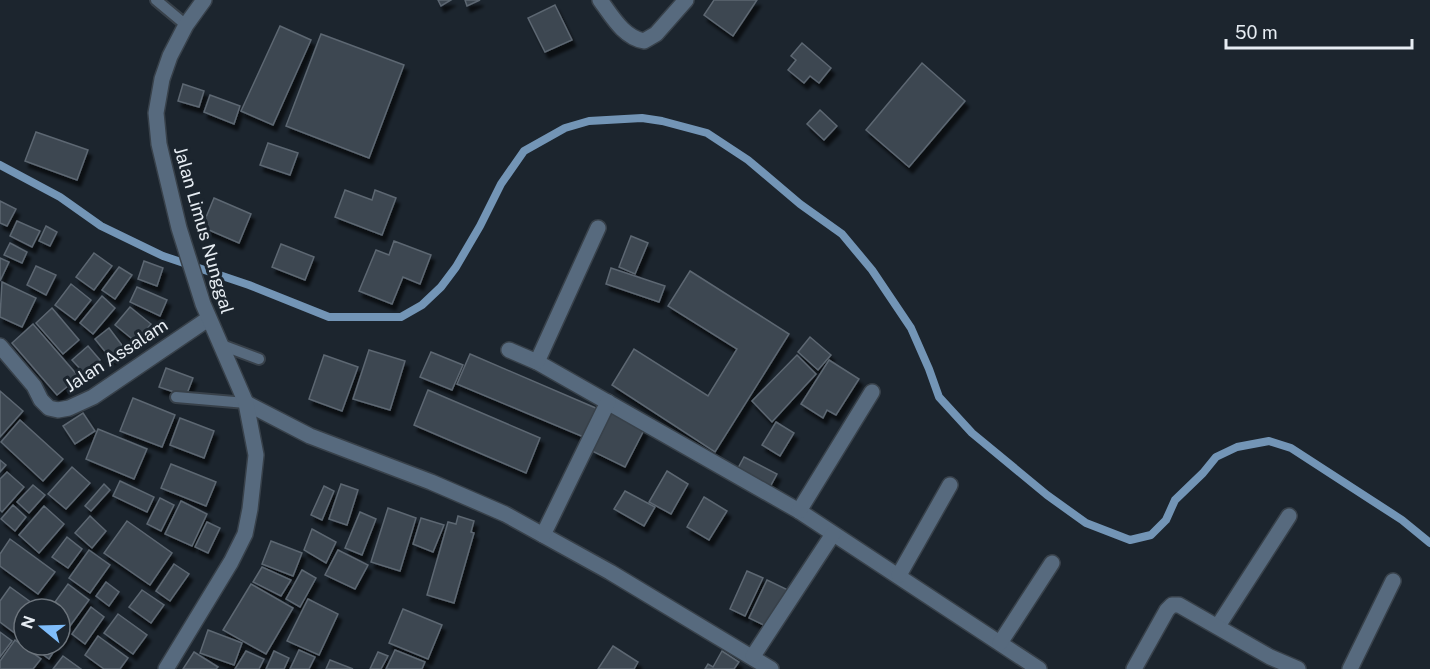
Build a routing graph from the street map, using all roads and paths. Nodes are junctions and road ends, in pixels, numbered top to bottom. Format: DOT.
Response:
graph roads {
  1 [pos="156,0"];
  2 [pos="204,0"];
  3 [pos="600,0"];
  4 [pos="686,0"];
  5 [pos="186,25"];
  6 [pos="598,228"];
  7 [pos="208,319"];
  8 [pos="219,344"];
  9 [pos="0,346"];
  10 [pos="509,350"];
  11 [pos="259,359"];
  12 [pos="537,362"];
  13 [pos="872,392"];
  14 [pos="176,397"];
  15 [pos="608,402"];
  16 [pos="246,403"];
  17 [pos="950,486"];
  18 [pos="799,511"];
  19 [pos="1289,516"];
  20 [pos="833,534"];
  21 [pos="543,535"];
  22 [pos="1052,563"];
  23 [pos="899,575"];
  24 [pos="1394,581"];
  25 [pos="1218,626"];
  26 [pos="1000,643"];
  27 [pos="753,656"];
  28 [pos="166,669"];
  29 [pos="771,669"];
  30 [pos="1039,669"];
  31 [pos="1134,669"];
  32 [pos="1299,669"];
  33 [pos="1350,669"];
  1 -- 5 [label="lane"];
  2 -- 5 [label="street, Jalan Limus Nunggal"];
  3 -- 4 [label="street"];
  5 -- 7 [label="street, Jalan Limus Nunggal"];
  6 -- 12 [label="street"];
  7 -- 8 [label="street, Jalan Limus Nunggal"];
  7 -- 9 [label="street, Jalan Assalam"];
  8 -- 11 [label="lane"];
  8 -- 16 [label="street, Jalan Limus Nunggal"];
  10 -- 12 [label="street"];
  12 -- 15 [label="street"];
  13 -- 18 [label="street"];
  14 -- 16 [label="lane"];
  15 -- 18 [label="street"];
  15 -- 21 [label="street"];
  16 -- 21 [label="street"];
  16 -- 28 [label="street, Jalan Limus Nunggal"];
  17 -- 23 [label="street"];
  18 -- 20 [label="street"];
  19 -- 25 [label="street"];
  20 -- 23 [label="street"];
  20 -- 27 [label="street"];
  21 -- 27 [label="street"];
  22 -- 26 [label="street"];
  23 -- 26 [label="street"];
  24 -- 33 [label="street"];
  25 -- 31 [label="street"];
  25 -- 32 [label="street"];
  26 -- 30 [label="street"];
  27 -- 29 [label="street"];
}
